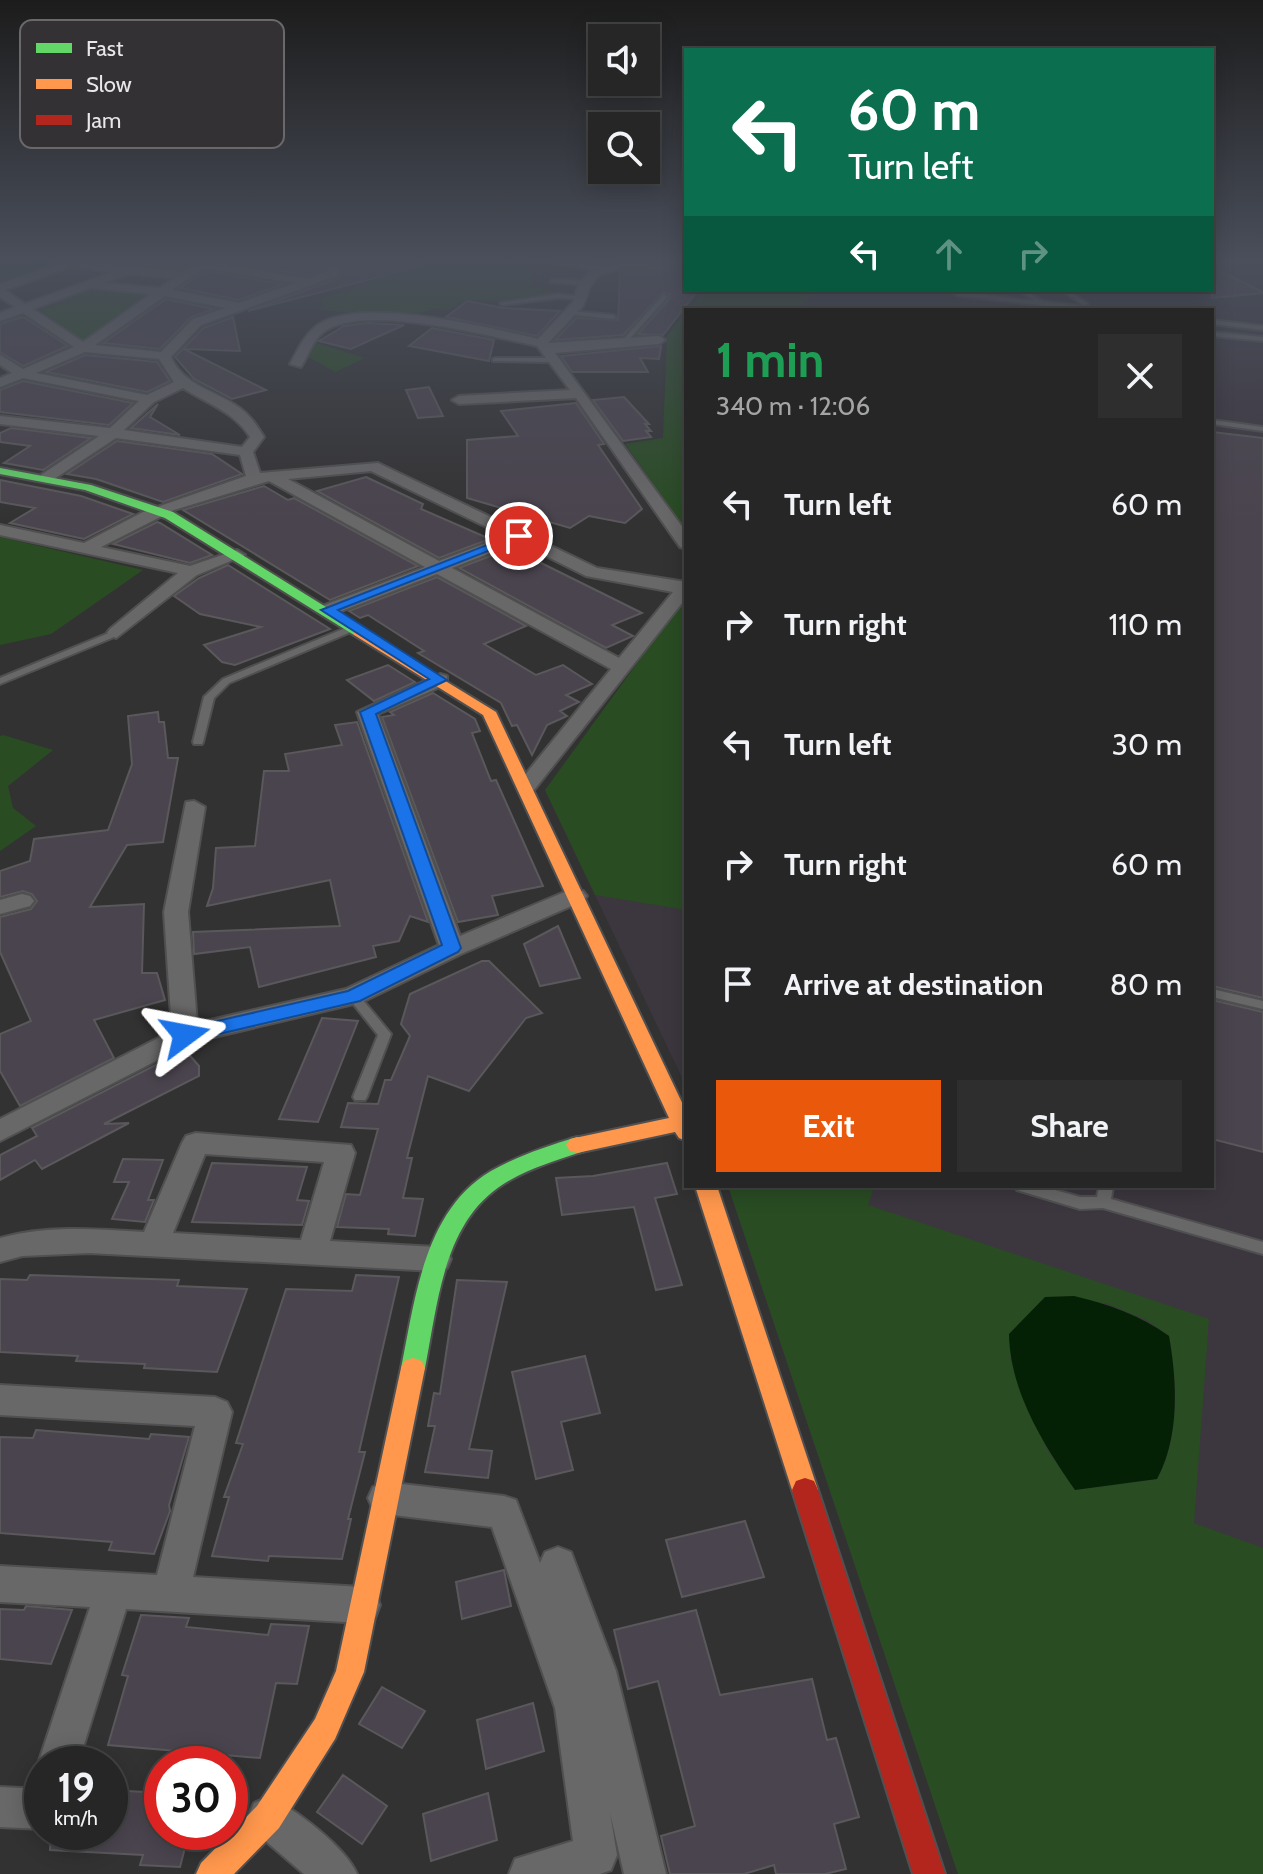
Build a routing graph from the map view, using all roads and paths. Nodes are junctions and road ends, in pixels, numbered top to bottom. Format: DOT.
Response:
graph roads {
  1 [pos="173,346"];
  2 [pos="308,346"];
  3 [pos="527,346"];
  4 [pos="548,346"];
  5 [pos="589,346"];
  6 [pos="83,348"];
  7 [pos="545,351"];
  8 [pos="164,356"];
  9 [pos="0,359"];
  10 [pos="495,360"];
  11 [pos="296,364"];
  12 [pos="22,374"];
  13 [pos="0,383"];
  14 [pos="183,383"];
  15 [pos="576,394"];
  16 [pos="149,399"];
  17 [pos="459,400"];
  18 [pos="0,420"];
  19 [pos="1214,422"];
  20 [pos="1263,429"];
  21 [pos="113,433"];
  22 [pos="246,452"];
  23 [pos="0,471"];
  24 [pos="263,477"];
  25 [pos="46,478"];
  26 [pos="157,510"];
  27 [pos="0,530"];
  28 [pos="519,536"];
  29 [pos="684,541"];
  30 [pos="89,547"];
  31 [pos="237,555"];
  32 [pos="438,567"];
  33 [pos="191,571"];
  34 [pos="684,588"];
  35 [pos="684,589"];
  36 [pos="328,610"];
  37 [pos="355,627"];
  38 [pos="116,633"];
  39 [pos="621,667"];
  40 [pos="440,680"];
  41 [pos="0,681"];
  42 [pos="198,742"];
  43 [pos="527,786"];
  44 [pos="194,807"];
  45 [pos="575,896"];
  46 [pos="452,948"];
  47 [pos="1214,993"];
  48 [pos="353,996"];
  49 [pos="1263,1005"];
  50 [pos="185,1035"];
  51 [pos="360,1097"];
  52 [pos="5,1122"];
  53 [pos="684,1128"];
  54 [pos="707,1188"];
  55 [pos="1029,1188"];
  56 [pos="1106,1188"];
  57 [pos="1103,1202"];
  58 [pos="153,1245"];
  59 [pos="1263,1248"];
  60 [pos="0,1250"];
  61 [pos="312,1253"];
  62 [pos="436,1259"];
  63 [pos="0,1400"];
  64 [pos="385,1498"];
  65 [pos="558,1564"];
  66 [pos="0,1584"];
  67 [pos="114,1590"];
  68 [pos="171,1594"];
  69 [pos="362,1605"];
  70 [pos="64,1746"];
  71 [pos="0,1807"];
  72 [pos="24,1808"];
  73 [pos="268,1817"];
  74 [pos="212,1874"];
  75 [pos="336,1874"];
  76 [pos="530,1874"];
  77 [pos="645,1874"];
  78 [pos="929,1874"];
  1 -- 8 [label="street"];
  2 -- 11 [label="street"];
  3 -- 7 [label="street"];
  4 -- 7 [label="street"];
  5 -- 7 [label="street"];
  6 -- 8 [label="street"];
  6 -- 12 [label="street"];
  7 -- 10 [label="lane"];
  7 -- 15 [label="street"];
  8 -- 14 [label="street"];
  9 -- 12 [label="street"];
  12 -- 13 [label="street"];
  12 -- 16 [label="street"];
  14 -- 16 [label="street"];
  14 -- 22 [label="street"];
  15 -- 17 [label="street"];
  15 -- 29 [label="street"];
  16 -- 21 [label="street"];
  18 -- 21 [label="street"];
  19 -- 20 [label="lane"];
  21 -- 22 [label="street"];
  21 -- 25 [label="street"];
  22 -- 24 [label="street"];
  23 -- 25 [label="street"];
  24 -- 26 [label="street"];
  24 -- 28 [label="street"];
  24 -- 32 [label="street"];
  25 -- 26 [label="street"];
  26 -- 30 [label="street"];
  26 -- 31 [label="street"];
  27 -- 30 [label="street"];
  28 -- 32 [label="street"];
  28 -- 34 [label="street"];
  30 -- 33 [label="street"];
  31 -- 33 [label="street"];
  31 -- 36 [label="street"];
  32 -- 36 [label="street"];
  32 -- 39 [label="street"];
  33 -- 38 [label="street"];
  35 -- 39 [label="street"];
  36 -- 37 [label="street"];
  37 -- 40 [label="street"];
  37 -- 42 [label="lane"];
  38 -- 41 [label="lane"];
  39 -- 43 [label="street"];
  40 -- 43 [label="street"];
  40 -- 46 [label="street"];
  43 -- 45 [label="street"];
  44 -- 50 [label="street"];
  45 -- 46 [label="street"];
  45 -- 53 [label="street"];
  46 -- 48 [label="street"];
  47 -- 49 [label="lane"];
  48 -- 50 [label="street"];
  48 -- 51 [label="lane"];
  50 -- 52 [label="street"];
  53 -- 62 [label="street"];
  54 -- 78 [label="street"];
  55 -- 57 [label="lane"];
  56 -- 57 [label="lane"];
  57 -- 59 [label="lane"];
  58 -- 60 [label="street"];
  58 -- 61 [label="street"];
  58 -- 61 [label="street"];
  61 -- 62 [label="street"];
  62 -- 64 [label="street"];
  63 -- 68 [label="street"];
  64 -- 69 [label="street"];
  64 -- 76 [label="street"];
  65 -- 77 [label="street"];
  66 -- 67 [label="street"];
  67 -- 68 [label="street"];
  67 -- 70 [label="street"];
  68 -- 69 [label="street"];
  69 -- 73 [label="street"];
  71 -- 72 [label="street"];
  73 -- 74 [label="street"];
  73 -- 75 [label="street"];
}
